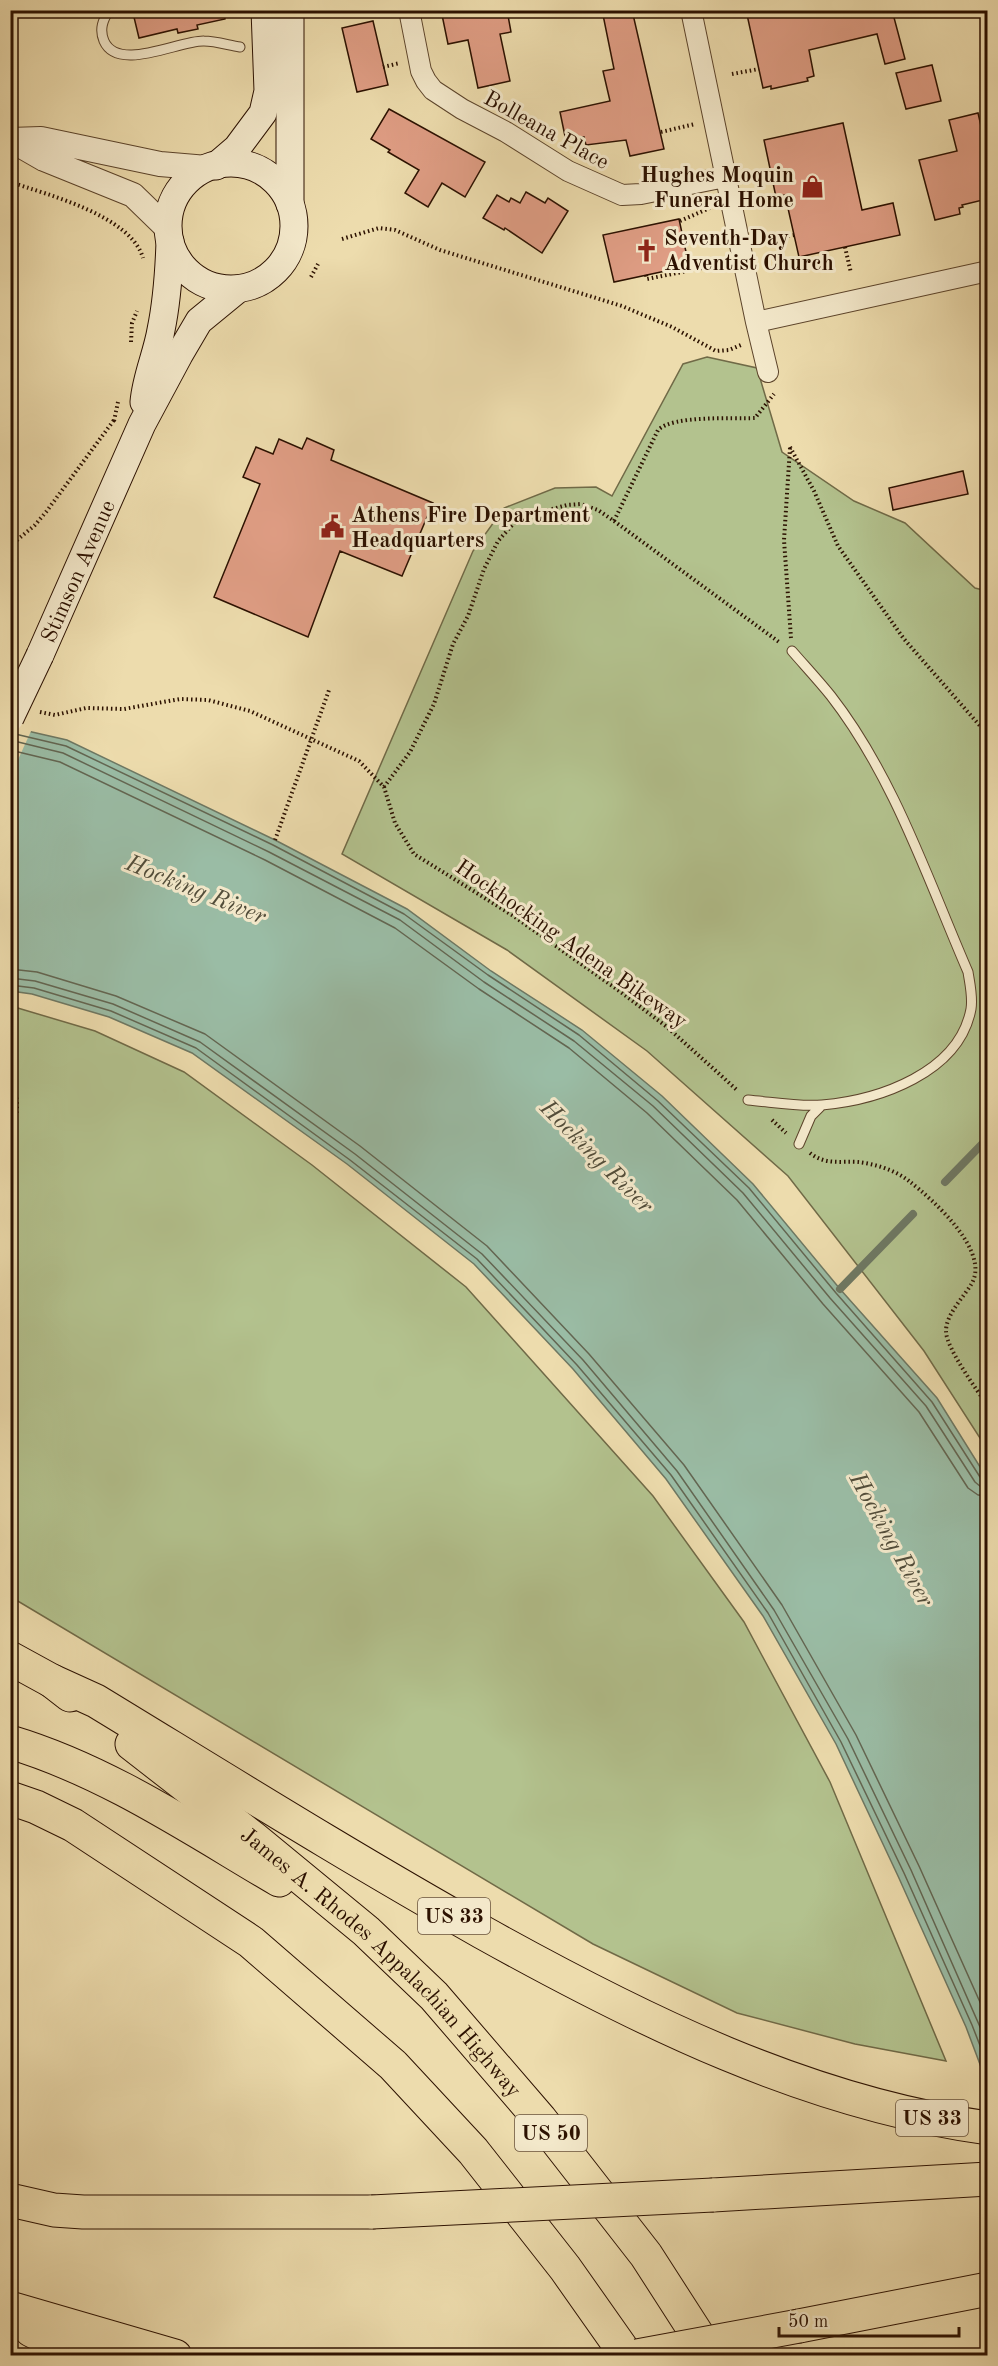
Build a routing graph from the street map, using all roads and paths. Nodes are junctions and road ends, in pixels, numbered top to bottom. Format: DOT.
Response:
graph roads {
  1 [pos="109,10"];
  2 [pos="265,10"];
  3 [pos="290,10"];
  4 [pos="409,10"];
  5 [pos="691,10"];
  6 [pos="240,47"];
  7 [pos="759,69"];
  8 [pos="732,74"];
  9 [pos="714,120"];
  10 [pos="661,132"];
  11 [pos="11,140"];
  12 [pos="212,167"];
  13 [pos="765,173"];
  14 [pos="752,175"];
  15 [pos="726,177"];
  16 [pos="10,182"];
  17 [pos="290,204"];
  18 [pos="711,207"];
  19 [pos="680,221"];
  20 [pos="794,235"];
  21 [pos="170,236"];
  22 [pos="342,239"];
  23 [pos="766,239"];
  24 [pos="845,247"];
  25 [pos="143,260"];
  26 [pos="318,264"];
  27 [pos="722,264"];
  28 [pos="987,271"];
  29 [pos="852,273"];
  30 [pos="646,275"];
  31 [pos="311,277"];
  32 [pos="238,289"];
  33 [pos="141,304"];
  34 [pos="757,329"];
  35 [pos="131,345"];
  36 [pos="768,372"];
  37 [pos="774,394"];
  38 [pos="120,397"];
  39 [pos="142,424"];
  40 [pos="614,521"];
  41 [pos="10,546"];
  42 [pos="792,651"];
  43 [pos="329,690"];
  44 [pos="38,711"];
  45 [pos="10,718"];
  46 [pos="987,735"];
  47 [pos="311,738"];
  48 [pos="384,788"];
  49 [pos="275,840"];
  50 [pos="10,1086"];
  51 [pos="748,1100"];
  52 [pos="822,1105"];
  53 [pos="10,1137"];
  54 [pos="799,1144"];
  55 [pos="987,1406"];
  56 [pos="10,1658"];
  57 [pos="52,1681"];
  58 [pos="10,1742"];
  59 [pos="10,1798"];
  60 [pos="366,1931"];
  61 [pos="987,2128"];
  62 [pos="987,2179"];
  63 [pos="10,2200"];
  64 [pos="987,2289"];
  65 [pos="10,2308"];
  66 [pos="10,2319"];
  67 [pos="82,2355"];
  68 [pos="175,2355"];
  69 [pos="627,2355"];
  70 [pos="637,2355"];
  71 [pos="711,2355"];
  1 -- 6 [label="lane"];
  2 -- 12 [label="main road"];
  3 -- 17 [label="main road"];
  4 -- 15 [label="street, Bolleana Place"];
  5 -- 9 [label="street"];
  7 -- 8 [label="path"];
  9 -- 10 [label="path"];
  9 -- 15 [label="street"];
  11 -- 12 [label="street"];
  11 -- 21 [label="street"];
  12 -- 17 [label="main road"];
  12 -- 21 [label="main road"];
  13 -- 14 [label="path"];
  15 -- 34 [label="street"];
  16 -- 25 [label="path"];
  17 -- 32 [label="main road"];
  18 -- 19 [label="path"];
  20 -- 23 [label="path"];
  21 -- 32 [label="main road"];
  21 -- 39 [label="main road, Stimson Avenue"];
  22 -- 34 [label="path"];
  24 -- 29 [label="path"];
  26 -- 31 [label="path"];
  27 -- 30 [label="path"];
  28 -- 34 [label="street"];
  32 -- 39 [label="main road, Stimson Avenue"];
  33 -- 35 [label="path"];
  34 -- 36 [label="street"];
  37 -- 40 [label="path"];
  38 -- 41 [label="path"];
  39 -- 45 [label="main road, Stimson Avenue, bridge"];
  40 -- 42 [label="path"];
  40 -- 48 [label="path"];
  42 -- 46 [label="path"];
  42 -- 52 [label="lane"];
  43 -- 47 [label="path"];
  44 -- 47 [label="path, Hockhocking Adena Bikeway"];
  47 -- 48 [label="path, Hockhocking Adena Bikeway"];
  47 -- 49 [label="path"];
  48 -- 51 [label="path, Hockhocking Adena Bikeway"];
  50 -- 53 [label="path"];
  51 -- 52 [label="lane"];
  51 -- 54 [label="path, Hockhocking Adena Bikeway"];
  52 -- 54 [label="lane"];
  54 -- 55 [label="path, Hockhocking Adena Bikeway"];
  56 -- 57 [label="highway, James A. Rhodes Appalachian Highway / US 33"];
  57 -- 60 [label="highway, James A. Rhodes Appalachian Highway / US 50"];
  57 -- 61 [label="highway, US 33"];
  58 -- 60 [label="highway"];
  59 -- 69 [label="highway"];
  60 -- 71 [label="highway, James A. Rhodes Appalachian Highway / US 50"];
  62 -- 63 [label="highway, bridge"];
  64 -- 70 [label="highway, bridge"];
  65 -- 68 [label="highway"];
  66 -- 67 [label="highway"];
}
